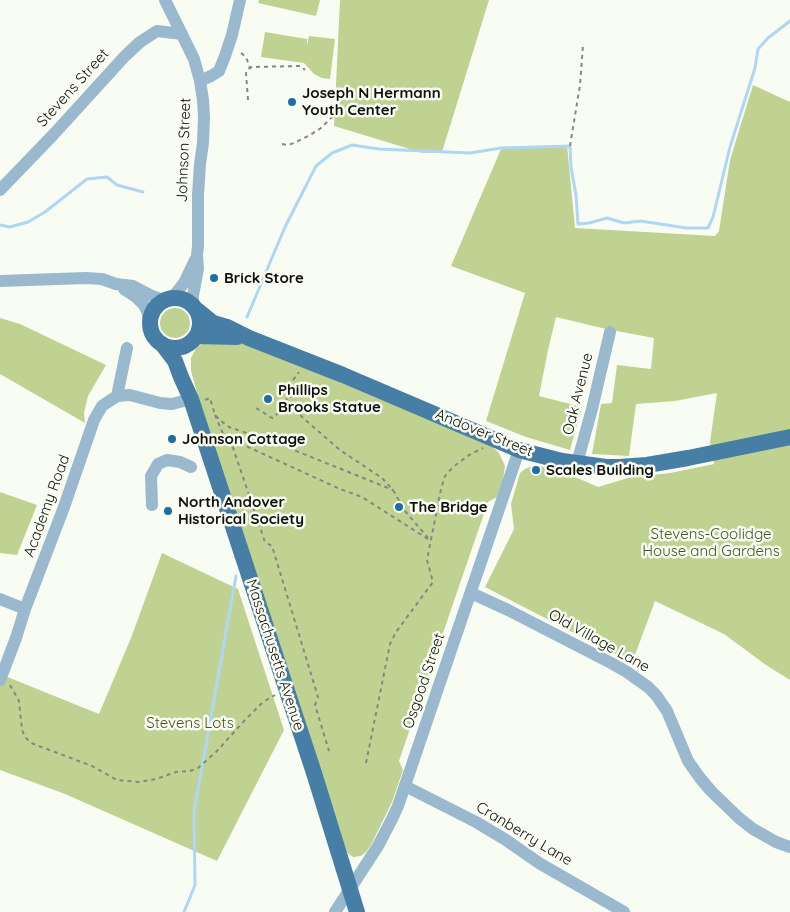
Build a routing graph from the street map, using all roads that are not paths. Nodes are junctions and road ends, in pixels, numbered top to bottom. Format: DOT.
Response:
graph roads {
  1 [pos="166,0"];
  2 [pos="240,0"];
  3 [pos="182,34"];
  4 [pos="200,81"];
  5 [pos="0,190"];
  6 [pos="197,255"];
  7 [pos="0,281"];
  8 [pos="116,284"];
  9 [pos="168,299"];
  10 [pos="195,308"];
  11 [pos="150,322"];
  12 [pos="610,332"];
  13 [pos="195,338"];
  14 [pos="249,338"];
  15 [pos="162,344"];
  16 [pos="127,348"];
  17 [pos="117,396"];
  18 [pos="192,402"];
  19 [pos="790,437"];
  20 [pos="519,450"];
  21 [pos="577,463"];
  22 [pos="191,467"];
  23 [pos="152,505"];
  24 [pos="471,594"];
  25 [pos="0,599"];
  26 [pos="25,609"];
  27 [pos="1,677"];
  28 [pos="406,786"];
  29 [pos="790,846"];
  30 [pos="350,889"];
  31 [pos="335,912"];
  32 [pos="357,912"];
  33 [pos="624,912"];
  1 -- 3 [label="street"];
  2 -- 4 [label="street, Johnson Street"];
  3 -- 4 [label="street"];
  3 -- 5 [label="street, Stevens Street"];
  4 -- 6 [label="street, Johnson Street"];
  6 -- 9 [label="street, Johnson Street"];
  6 -- 10 [label="street, Johnson Street"];
  7 -- 8 [label="street"];
  8 -- 9 [label="street"];
  8 -- 11 [label="street"];
  9 -- 10 [label="main road"];
  9 -- 11 [label="main road"];
  10 -- 13 [label="main road"];
  10 -- 14 [label="main road, Andover Street"];
  11 -- 15 [label="main road"];
  12 -- 21 [label="street, Oak Avenue"];
  13 -- 14 [label="main road, Andover Street"];
  13 -- 15 [label="main road"];
  13 -- 18 [label="main road, Massachusetts Avenue"];
  14 -- 20 [label="main road, Andover Street"];
  15 -- 18 [label="main road, Massachusetts Avenue"];
  16 -- 17 [label="street"];
  17 -- 18 [label="street"];
  17 -- 26 [label="street, Academy Road"];
  18 -- 30 [label="main road, Massachusetts Avenue"];
  19 -- 21 [label="main road, Andover Street"];
  20 -- 21 [label="main road, Andover Street"];
  20 -- 24 [label="street, Osgood Street"];
  22 -- 23 [label="street"];
  24 -- 28 [label="street, Osgood Street"];
  24 -- 29 [label="street, Old Village Lane"];
  25 -- 26 [label="street"];
  26 -- 27 [label="street, Academy Road"];
  28 -- 30 [label="street, Osgood Street"];
  28 -- 33 [label="street, Cranberry Lane"];
  30 -- 31 [label="street, Osgood Street"];
  30 -- 32 [label="main road, Massachusetts Avenue"];
}
